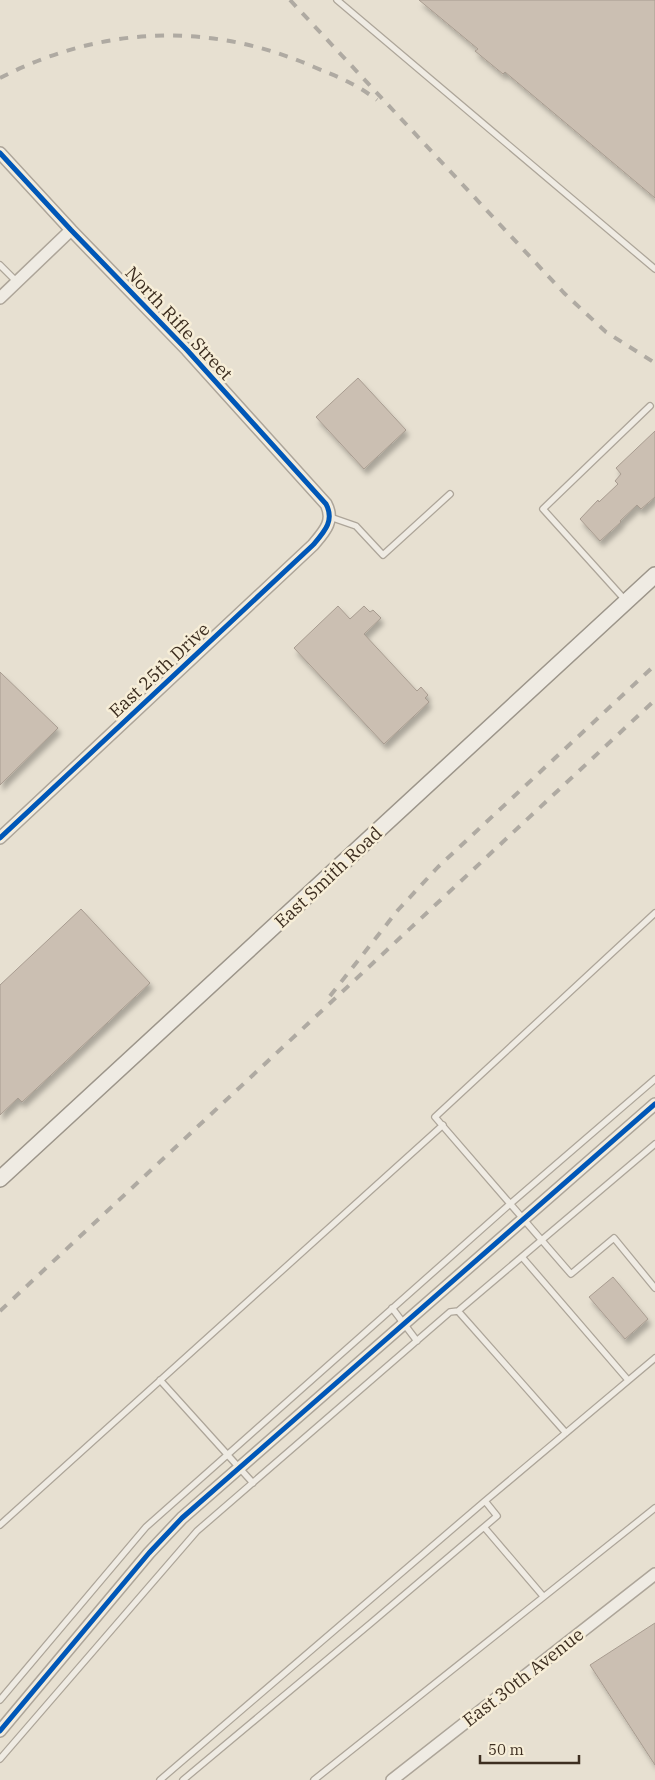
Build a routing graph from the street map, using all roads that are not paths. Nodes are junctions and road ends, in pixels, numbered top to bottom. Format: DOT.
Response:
graph roads {
  1 [pos="337,0"];
  2 [pos="0,153"];
  3 [pos="71,230"];
  4 [pos="0,265"];
  5 [pos="655,269"];
  6 [pos="17,282"];
  7 [pos="0,298"];
  8 [pos="650,406"];
  9 [pos="450,494"];
  10 [pos="330,517"];
  11 [pos="655,575"];
  12 [pos="626,601"];
  13 [pos="0,838"];
  14 [pos="654,916"];
  15 [pos="655,1079"];
  16 [pos="655,1104"];
  17 [pos="443,1125"];
  18 [pos="655,1144"];
  19 [pos="0,1179"];
  20 [pos="510,1204"];
  21 [pos="523,1219"];
  22 [pos="542,1240"];
  23 [pos="522,1257"];
  24 [pos="655,1288"];
  25 [pos="392,1308"];
  26 [pos="458,1311"];
  27 [pos="404,1323"];
  28 [pos="417,1341"];
  29 [pos="655,1358"];
  30 [pos="160,1380"];
  31 [pos="628,1380"];
  32 [pos="566,1433"];
  33 [pos="228,1454"];
  34 [pos="239,1468"];
  35 [pos="253,1483"];
  36 [pos="485,1501"];
  37 [pos="655,1508"];
  38 [pos="0,1525"];
  39 [pos="484,1527"];
  40 [pos="655,1574"];
  41 [pos="543,1596"];
  42 [pos="0,1700"];
  43 [pos="0,1731"];
  44 [pos="0,1760"];
  45 [pos="160,1780"];
  46 [pos="183,1780"];
  47 [pos="314,1780"];
  48 [pos="392,1780"];
  1 -- 5 [label="lane"];
  2 -- 3 [label="street, North Rifle Street"];
  3 -- 6 [label="street"];
  3 -- 10 [label="street, North Rifle Street"];
  4 -- 6 [label="lane"];
  6 -- 7 [label="street"];
  8 -- 12 [label="lane"];
  9 -- 10 [label="lane"];
  10 -- 13 [label="street, East 25th Drive"];
  11 -- 12 [label="street, East Smith Road"];
  12 -- 19 [label="street, East Smith Road"];
  14 -- 17 [label="lane"];
  15 -- 20 [label="lane"];
  16 -- 21 [label="street"];
  17 -- 20 [label="lane"];
  17 -- 30 [label="lane"];
  18 -- 22 [label="lane"];
  20 -- 21 [label="lane"];
  20 -- 25 [label="lane"];
  21 -- 22 [label="lane"];
  21 -- 27 [label="street"];
  22 -- 23 [label="lane"];
  22 -- 24 [label="lane"];
  23 -- 26 [label="lane"];
  23 -- 31 [label="lane"];
  25 -- 27 [label="lane"];
  25 -- 33 [label="lane"];
  26 -- 28 [label="lane"];
  26 -- 32 [label="lane"];
  27 -- 28 [label="lane"];
  27 -- 34 [label="street"];
  28 -- 35 [label="lane"];
  29 -- 31 [label="lane"];
  30 -- 33 [label="lane"];
  30 -- 38 [label="lane"];
  31 -- 32 [label="lane"];
  32 -- 36 [label="lane"];
  33 -- 34 [label="lane"];
  33 -- 42 [label="lane"];
  34 -- 35 [label="lane"];
  34 -- 43 [label="street"];
  35 -- 44 [label="lane"];
  36 -- 39 [label="lane"];
  36 -- 45 [label="lane"];
  37 -- 41 [label="lane"];
  39 -- 41 [label="lane"];
  39 -- 46 [label="lane"];
  40 -- 48 [label="street, East 30th Avenue"];
  41 -- 47 [label="lane"];
}
